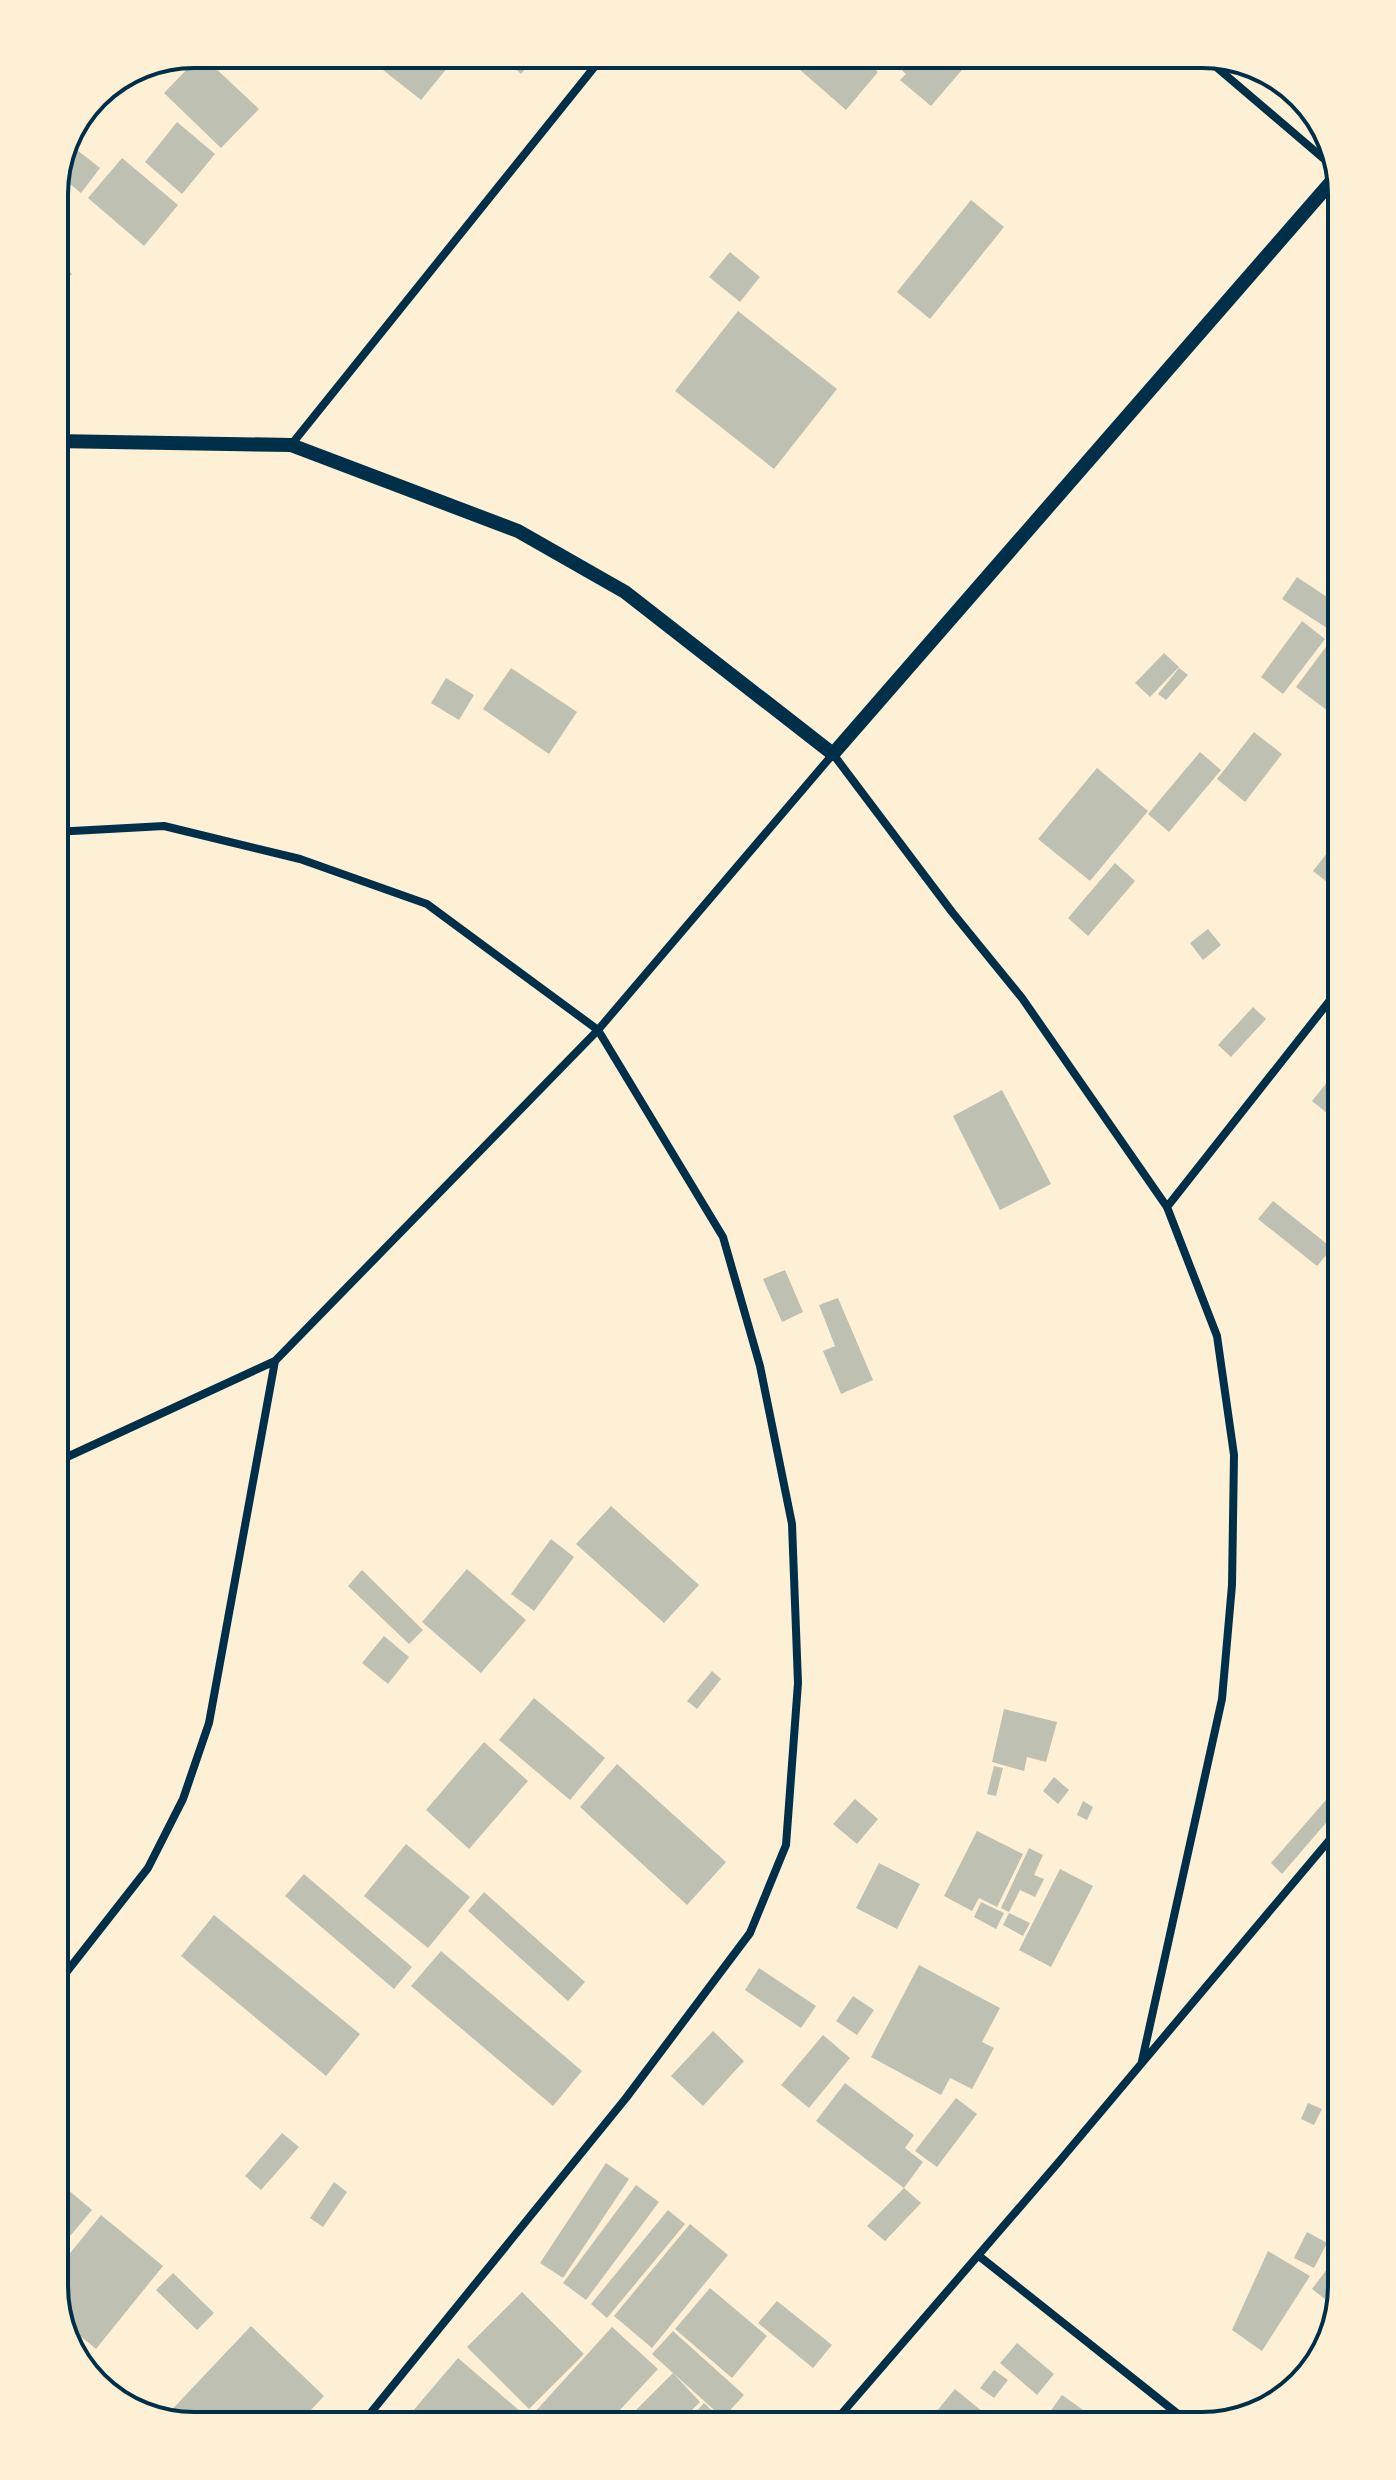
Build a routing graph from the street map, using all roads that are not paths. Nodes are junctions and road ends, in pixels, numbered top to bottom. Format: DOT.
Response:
graph roads {
  1 [pos="594,68"];
  2 [pos="1218,69"];
  3 [pos="1323,159"];
  4 [pos="1327,184"];
  5 [pos="68,441"];
  6 [pos="291,445"];
  7 [pos="833,754"];
  8 [pos="68,831"];
  9 [pos="1328,1003"];
  10 [pos="598,1030"];
  11 [pos="1167,1207"];
  12 [pos="275,1361"];
  13 [pos="68,1457"];
  14 [pos="1328,1842"];
  15 [pos="68,1970"];
  16 [pos="1142,2061"];
  17 [pos="979,2256"];
  18 [pos="371,2412"];
  19 [pos="843,2412"];
  20 [pos="1175,2412"];
  1 -- 6 [label="street"];
  2 -- 3 [label="street"];
  4 -- 7 [label="street"];
  5 -- 6 [label="street"];
  6 -- 7 [label="street"];
  7 -- 10 [label="street"];
  7 -- 11 [label="street"];
  8 -- 10 [label="street"];
  9 -- 11 [label="street"];
  10 -- 12 [label="street"];
  10 -- 18 [label="street"];
  11 -- 16 [label="street"];
  12 -- 13 [label="street"];
  12 -- 15 [label="street"];
  14 -- 16 [label="street"];
  16 -- 17 [label="street"];
  17 -- 19 [label="street"];
  17 -- 20 [label="street"];
}
